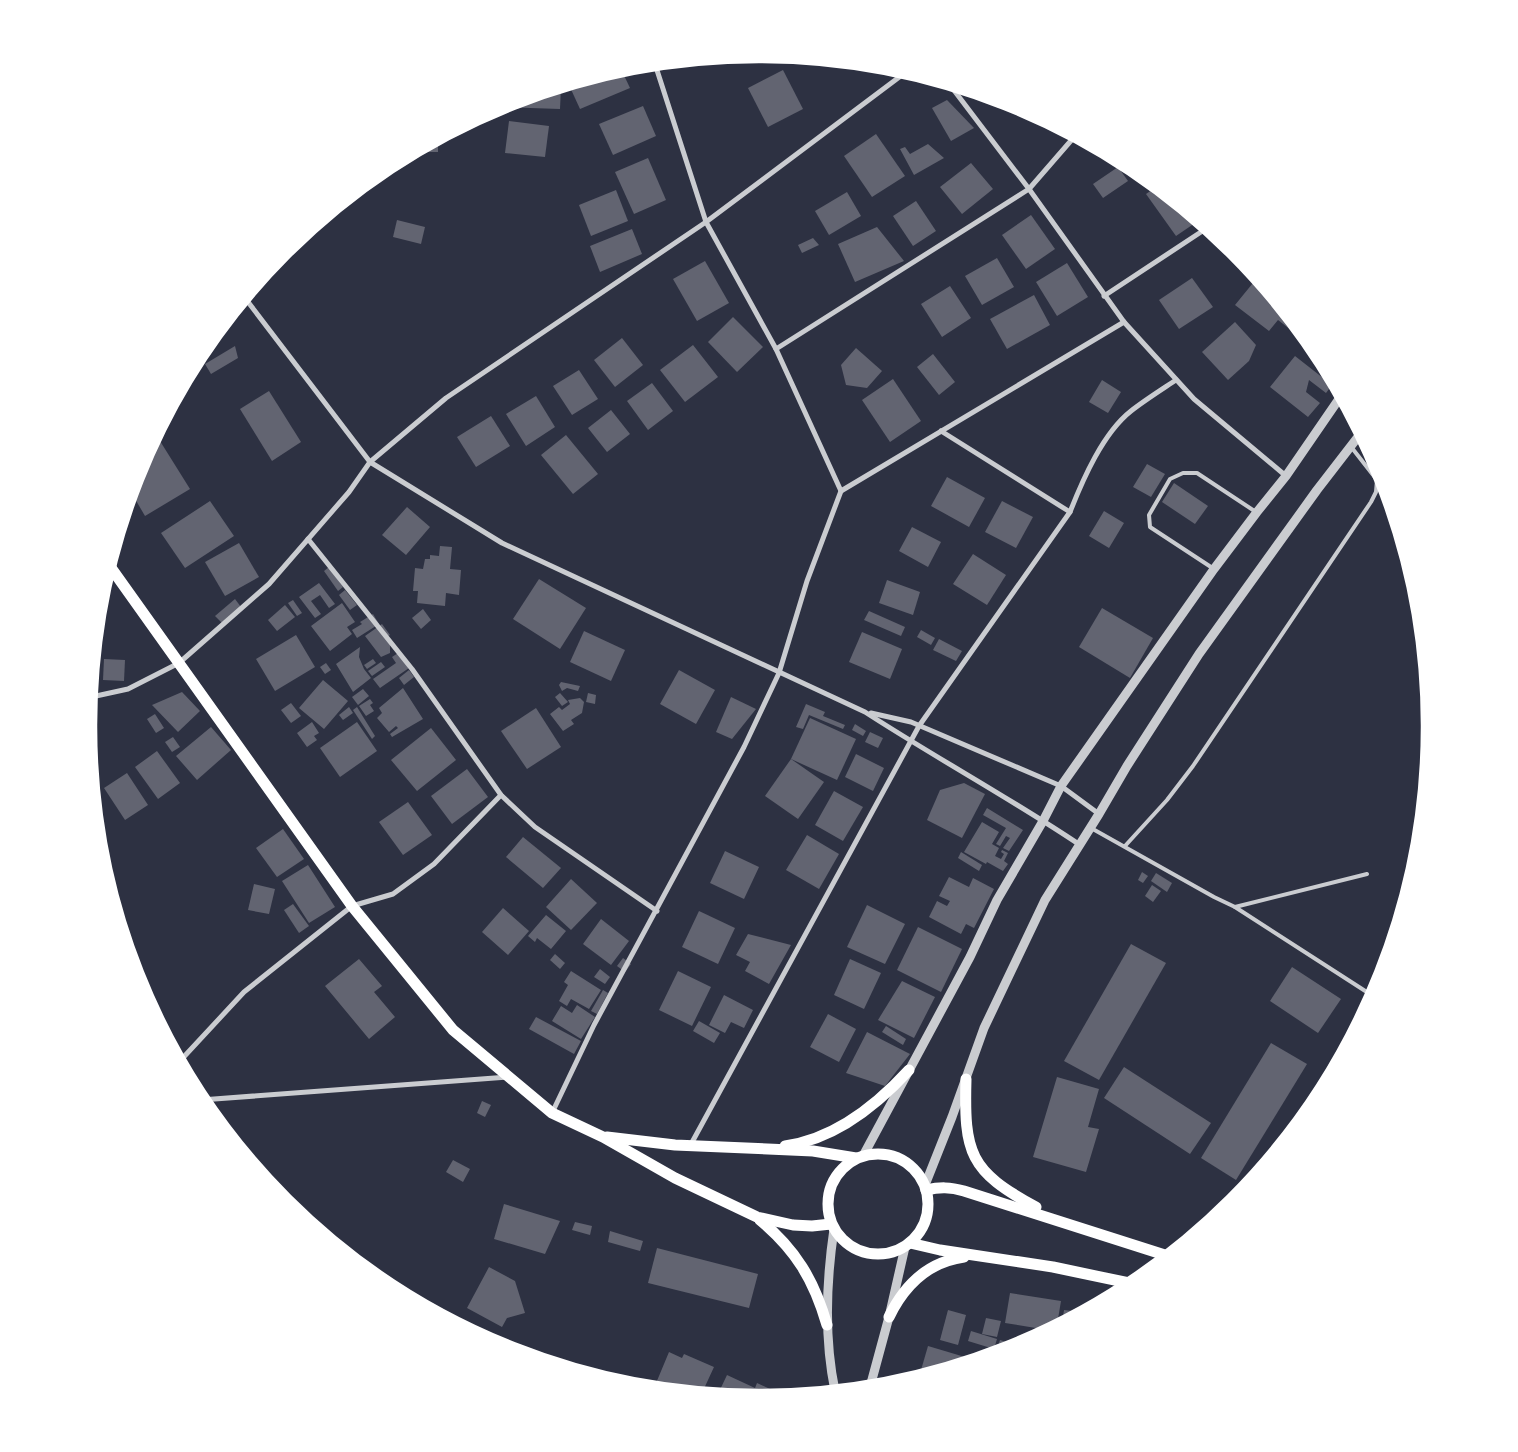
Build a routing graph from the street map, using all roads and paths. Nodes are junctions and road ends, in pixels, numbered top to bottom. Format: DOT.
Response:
graph roads {
  1 [pos="656,71"];
  2 [pos="899,77"];
  3 [pos="956,93"];
  4 [pos="1071,141"];
  5 [pos="1029,188"];
  6 [pos="706,222"];
  7 [pos="1201,231"];
  8 [pos="1104,296"];
  9 [pos="249,303"];
  10 [pos="1124,322"];
  11 [pos="776,349"];
  12 [pos="1176,380"];
  13 [pos="1338,401"];
  14 [pos="941,431"];
  15 [pos="1357,439"];
  16 [pos="1351,447"];
  17 [pos="370,462"];
  18 [pos="1373,475"];
  19 [pos="1286,476"];
  20 [pos="1377,485"];
  21 [pos="841,491"];
  22 [pos="1070,512"];
  23 [pos="1256,512"];
  24 [pos="308,538"];
  25 [pos="1214,569"];
  26 [pos="114,572"];
  27 [pos="179,663"];
  28 [pos="779,673"];
  29 [pos="97,696"];
  30 [pos="865,712"];
  31 [pos="920,726"];
  32 [pos="911,741"];
  33 [pos="1061,786"];
  34 [pos="501,795"];
  35 [pos="1099,814"];
  36 [pos="1043,820"];
  37 [pos="1091,828"];
  38 [pos="1080,846"];
  39 [pos="1125,846"];
  40 [pos="1367,874"];
  41 [pos="352,906"];
  42 [pos="1235,907"];
  43 [pos="657,911"];
  44 [pos="1367,992"];
  45 [pos="184,1057"];
  46 [pos="909,1070"];
  47 [pos="508,1077"];
  48 [pos="966,1079"];
  49 [pos="210,1099"];
  50 [pos="552,1113"];
  51 [pos="603,1137"];
  52 [pos="690,1146"];
  53 [pos="760,1150"];
  54 [pos="859,1157"];
  55 [pos="926,1187"];
  56 [pos="757,1217"];
  57 [pos="1060,1220"];
  58 [pos="832,1226"];
  59 [pos="908,1245"];
  60 [pos="1161,1254"];
  61 [pos="980,1256"];
  62 [pos="1122,1282"];
  63 [pos="889,1317"];
  64 [pos="827,1325"];
  65 [pos="872,1380"];
  66 [pos="834,1385"];
  1 -- 6 [label="street"];
  2 -- 6 [label="street"];
  3 -- 5 [label="street"];
  4 -- 5 [label="street"];
  5 -- 8 [label="street"];
  5 -- 11 [label="street"];
  6 -- 11 [label="street"];
  6 -- 17 [label="street"];
  7 -- 8 [label="street"];
  8 -- 10 [label="street"];
  9 -- 17 [label="street"];
  10 -- 12 [label="street"];
  10 -- 14 [label="street"];
  11 -- 21 [label="street"];
  12 -- 19 [label="street"];
  12 -- 22 [label="street"];
  13 -- 19 [label="street"];
  14 -- 21 [label="street"];
  14 -- 22 [label="street"];
  15 -- 16 [label="street"];
  16 -- 18 [label="lane"];
  16 -- 35 [label="street"];
  17 -- 24 [label="street"];
  17 -- 28 [label="street"];
  19 -- 23 [label="street"];
  20 -- 39 [label="lane"];
  21 -- 28 [label="street"];
  22 -- 31 [label="street"];
  23 -- 25 [label="street"];
  23 -- 25 [label="lane"];
  24 -- 27 [label="street"];
  24 -- 34 [label="street"];
  25 -- 33 [label="street"];
  26 -- 27 [label="main road"];
  27 -- 29 [label="street"];
  27 -- 41 [label="main road"];
  28 -- 30 [label="street"];
  28 -- 43 [label="street"];
  30 -- 31 [label="street"];
  30 -- 32 [label="street"];
  31 -- 32 [label="street"];
  31 -- 33 [label="street"];
  32 -- 36 [label="street"];
  32 -- 52 [label="street"];
  33 -- 35 [label="street"];
  33 -- 36 [label="street"];
  34 -- 41 [label="street"];
  34 -- 43 [label="street"];
  35 -- 37 [label="street"];
  36 -- 38 [label="street"];
  36 -- 46 [label="street"];
  37 -- 38 [label="street"];
  37 -- 39 [label="lane"];
  38 -- 48 [label="street"];
  39 -- 42 [label="lane"];
  40 -- 42 [label="lane"];
  41 -- 45 [label="street"];
  41 -- 47 [label="main road"];
  42 -- 44 [label="lane"];
  43 -- 50 [label="street"];
  46 -- 53 [label="main road"];
  46 -- 54 [label="street"];
  47 -- 49 [label="street"];
  47 -- 50 [label="main road"];
  48 -- 55 [label="street"];
  48 -- 57 [label="main road"];
  50 -- 51 [label="main road"];
  51 -- 52 [label="main road"];
  51 -- 56 [label="main road"];
  52 -- 53 [label="main road"];
  53 -- 54 [label="main road"];
  54 -- 55 [label="main road"];
  54 -- 58 [label="main road"];
  55 -- 57 [label="main road"];
  55 -- 59 [label="main road"];
  56 -- 58 [label="main road"];
  56 -- 64 [label="main road"];
  57 -- 60 [label="main road"];
  58 -- 59 [label="main road"];
  58 -- 64 [label="street"];
  59 -- 61 [label="main road"];
  59 -- 63 [label="street"];
  61 -- 62 [label="main road"];
  61 -- 63 [label="main road"];
  63 -- 65 [label="street"];
  64 -- 66 [label="street"];
}
